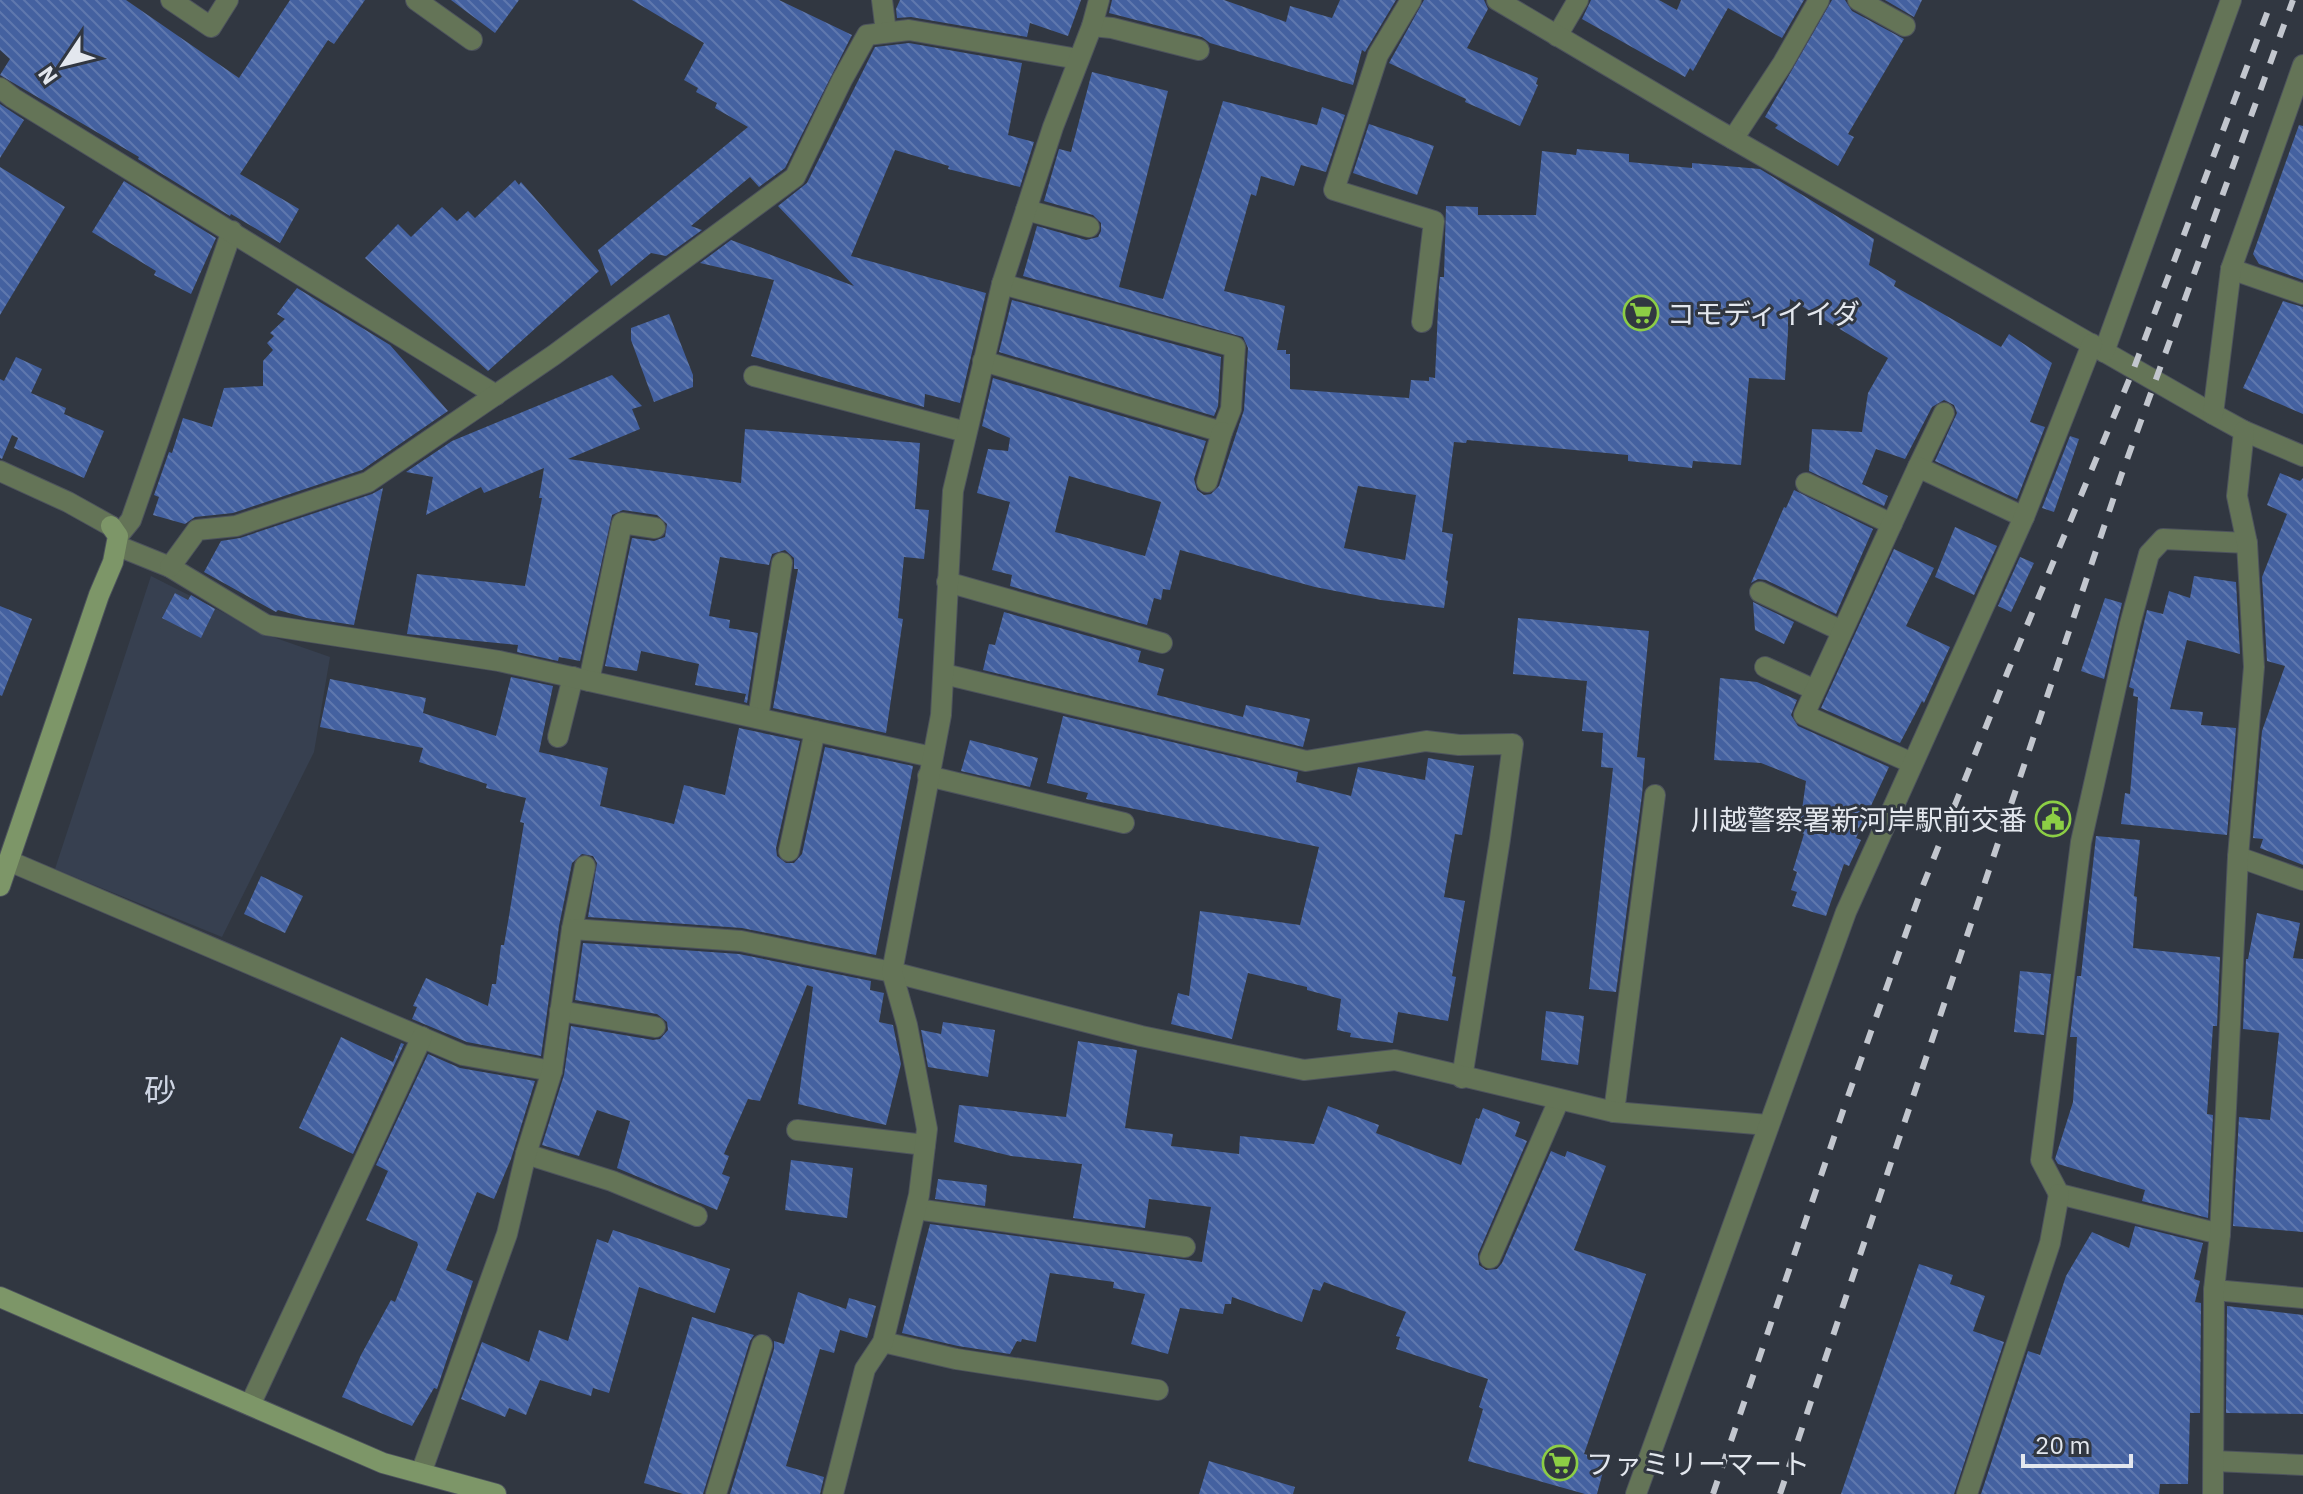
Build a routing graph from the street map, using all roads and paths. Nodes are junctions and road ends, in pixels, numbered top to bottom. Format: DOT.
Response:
graph roads {
  1 [pos="171,0"];
  2 [pos="228,0"];
  3 [pos="416,0"];
  4 [pos="882,0"];
  5 [pos="1099,0"];
  6 [pos="1411,0"];
  7 [pos="1497,0"];
  8 [pos="1578,0"];
  9 [pos="1819,0"];
  10 [pos="1858,0"];
  11 [pos="2231,0"];
  12 [pos="1092,26"];
  13 [pos="1905,26"];
  14 [pos="886,32"];
  15 [pos="1557,36"];
  16 [pos="472,40"];
  17 [pos="1199,50"];
  18 [pos="1078,59"];
  19 [pos="2303,65"];
  20 [pos="0,88"];
  21 [pos="1733,139"];
  22 [pos="1026,210"];
  23 [pos="1089,227"];
  24 [pos="232,231"];
  25 [pos="2231,269"];
  26 [pos="1002,284"];
  27 [pos="2303,294"];
  28 [pos="1422,322"];
  29 [pos="2098,348"];
  30 [pos="983,361"];
  31 [pos="754,376"];
  32 [pos="496,395"];
  33 [pos="1944,413"];
  34 [pos="2213,414"];
  35 [pos="2244,431"];
  36 [pos="966,432"];
  37 [pos="1222,432"];
  38 [pos="2303,456"];
  39 [pos="1918,467"];
  40 [pos="0,471"];
  41 [pos="1207,482"];
  42 [pos="1806,483"];
  43 [pos="2024,517"];
  44 [pos="1892,524"];
  45 [pos="655,528"];
  46 [pos="116,536"];
  47 [pos="2247,543"];
  48 [pos="782,563"];
  49 [pos="170,567"];
  50 [pos="947,582"];
  51 [pos="1760,592"];
  52 [pos="1842,631"];
  53 [pos="1162,643"];
  54 [pos="1765,667"];
  55 [pos="944,674"];
  56 [pos="581,679"];
  57 [pos="1815,690"];
  58 [pos="758,718"];
  59 [pos="815,731"];
  60 [pos="558,737"];
  61 [pos="1912,763"];
  62 [pos="930,767"];
  63 [pos="1655,795"];
  64 [pos="1124,823"];
  65 [pos="789,851"];
  66 [pos="2238,857"];
  67 [pos="9,861"];
  68 [pos="585,866"];
  69 [pos="2303,880"];
  70 [pos="0,886"];
  71 [pos="572,929"];
  72 [pos="892,972"];
  73 [pos="560,1011"];
  74 [pos="655,1027"];
  75 [pos="422,1037"];
  76 [pos="552,1071"];
  77 [pos="1462,1078"];
  78 [pos="1559,1100"];
  79 [pos="1614,1112"];
  80 [pos="1768,1125"];
  81 [pos="797,1130"];
  82 [pos="925,1145"];
  83 [pos="526,1154"];
  84 [pos="2059,1194"];
  85 [pos="916,1209"];
  86 [pos="697,1216"];
  87 [pos="2220,1234"];
  88 [pos="1185,1247"];
  89 [pos="1490,1258"];
  90 [pos="2214,1290"];
  91 [pos="0,1297"];
  92 [pos="2303,1298"];
  93 [pos="883,1342"];
  94 [pos="762,1345"];
  95 [pos="1158,1390"];
  96 [pos="250,1405"];
  97 [pos="2214,1461"];
  98 [pos="2303,1465"];
  99 [pos="421,1473"];
  100 [pos="496,1494"];
  101 [pos="716,1494"];
  102 [pos="833,1494"];
  103 [pos="1636,1494"];
  104 [pos="1967,1494"];
  105 [pos="2213,1494"];
  1 -- 2 [label="street"];
  3 -- 16 [label="street"];
  4 -- 14 [label="street"];
  5 -- 12 [label="street"];
  6 -- 28 [label="street"];
  7 -- 15 [label="street"];
  8 -- 15 [label="street"];
  9 -- 21 [label="street"];
  10 -- 13 [label="street"];
  11 -- 29 [label="street"];
  12 -- 17 [label="street"];
  12 -- 18 [label="street"];
  14 -- 18 [label="street"];
  14 -- 32 [label="street"];
  15 -- 21 [label="street"];
  18 -- 22 [label="street"];
  19 -- 25 [label="street"];
  20 -- 24 [label="street"];
  21 -- 29 [label="street"];
  22 -- 23 [label="street"];
  22 -- 26 [label="street"];
  24 -- 32 [label="street"];
  24 -- 46 [label="street"];
  25 -- 27 [label="street"];
  25 -- 34 [label="street"];
  26 -- 30 [label="street"];
  26 -- 37 [label="street"];
  29 -- 34 [label="street"];
  29 -- 43 [label="street"];
  30 -- 36 [label="street"];
  30 -- 37 [label="street"];
  31 -- 36 [label="street"];
  32 -- 49 [label="street"];
  33 -- 39 [label="street"];
  34 -- 35 [label="street"];
  35 -- 38 [label="street"];
  35 -- 47 [label="street"];
  36 -- 50 [label="street"];
  37 -- 41 [label="street"];
  39 -- 43 [label="street"];
  39 -- 44 [label="street"];
  40 -- 46 [label="street"];
  42 -- 44 [label="street"];
  43 -- 61 [label="street"];
  44 -- 52 [label="street"];
  45 -- 56 [label="street"];
  46 -- 49 [label="street"];
  46 -- 67 [label="street"];
  47 -- 66 [label="street"];
  47 -- 84 [label="street"];
  48 -- 58 [label="street"];
  49 -- 56 [label="street"];
  50 -- 53 [label="street"];
  50 -- 55 [label="street"];
  51 -- 52 [label="street"];
  52 -- 57 [label="street"];
  54 -- 57 [label="street"];
  55 -- 62 [label="street"];
  55 -- 77 [label="street"];
  56 -- 58 [label="street"];
  56 -- 60 [label="street"];
  57 -- 61 [label="street"];
  58 -- 59 [label="street"];
  59 -- 62 [label="street"];
  59 -- 65 [label="street"];
  61 -- 80 [label="street"];
  62 -- 64 [label="street"];
  62 -- 72 [label="street"];
  63 -- 79 [label="street"];
  66 -- 69 [label="street"];
  66 -- 87 [label="street"];
  67 -- 70 [label="street"];
  67 -- 75 [label="street"];
  68 -- 71 [label="street"];
  71 -- 72 [label="street"];
  71 -- 73 [label="street"];
  72 -- 77 [label="street"];
  72 -- 82 [label="street"];
  73 -- 74 [label="street"];
  73 -- 76 [label="street"];
  75 -- 76 [label="street"];
  75 -- 96 [label="street"];
  76 -- 83 [label="street"];
  77 -- 78 [label="street"];
  78 -- 79 [label="street"];
  78 -- 89 [label="street"];
  79 -- 80 [label="street"];
  80 -- 103 [label="street"];
  81 -- 82 [label="street"];
  82 -- 85 [label="street"];
  83 -- 86 [label="street"];
  83 -- 99 [label="street"];
  84 -- 87 [label="street"];
  84 -- 104 [label="street"];
  85 -- 88 [label="street"];
  85 -- 93 [label="street"];
  87 -- 90 [label="street"];
  90 -- 92 [label="street"];
  90 -- 97 [label="street"];
  91 -- 96 [label="street"];
  93 -- 95 [label="street"];
  93 -- 102 [label="street"];
  94 -- 101 [label="street"];
  96 -- 99 [label="street"];
  97 -- 98 [label="street"];
  97 -- 105 [label="street"];
  99 -- 100 [label="street"];
}
